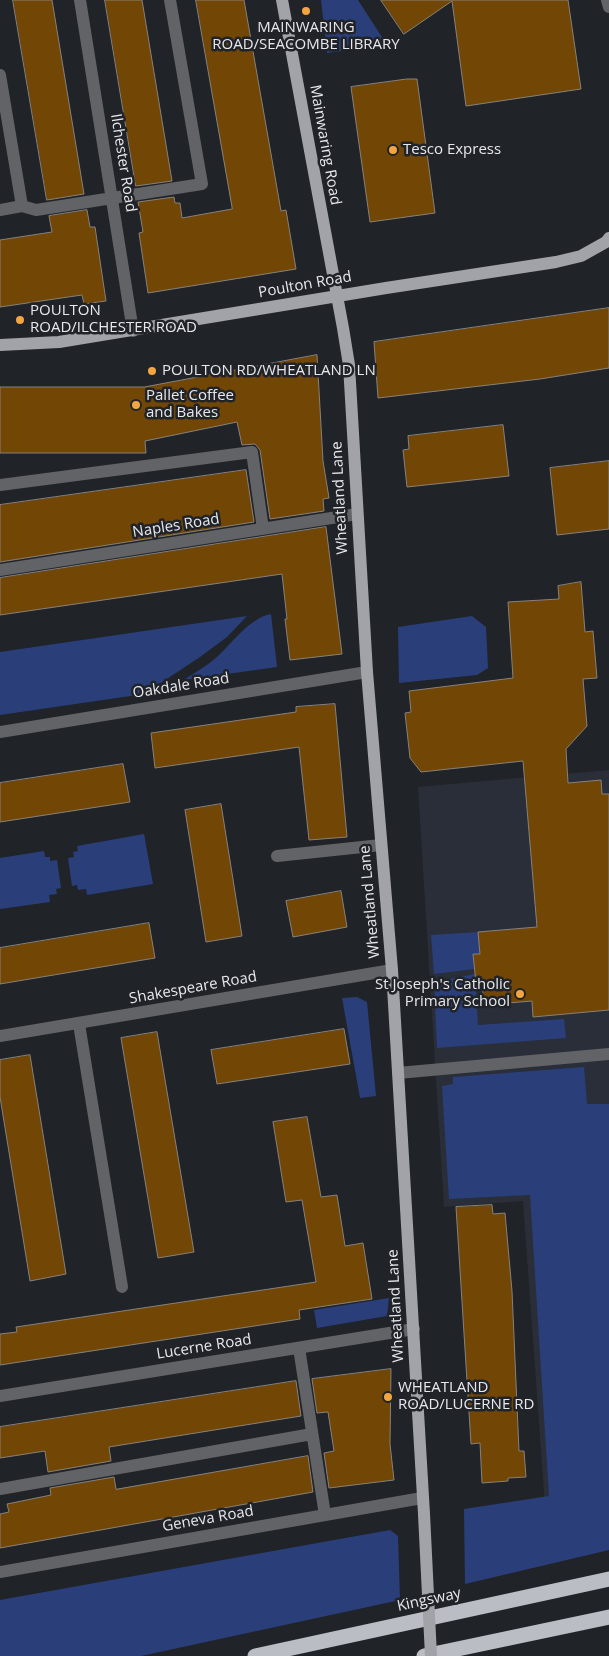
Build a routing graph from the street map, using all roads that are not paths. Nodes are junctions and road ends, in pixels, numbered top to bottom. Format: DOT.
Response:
graph roads {
  1 [pos="80,0"];
  2 [pos="170,0"];
  3 [pos="282,0"];
  4 [pos="607,0"];
  5 [pos="609,7"];
  6 [pos="0,75"];
  7 [pos="112,197"];
  8 [pos="22,206"];
  9 [pos="0,210"];
  10 [pos="609,238"];
  11 [pos="337,296"];
  12 [pos="133,331"];
  13 [pos="0,345"];
  14 [pos="0,485"];
  15 [pos="357,514"];
  16 [pos="264,528"];
  17 [pos="0,570"];
  18 [pos="367,672"];
  19 [pos="0,732"];
  20 [pos="381,845"];
  21 [pos="277,856"];
  22 [pos="392,970"];
  23 [pos="78,1024"];
  24 [pos="0,1036"];
  25 [pos="609,1054"];
  26 [pos="398,1073"];
  27 [pos="122,1287"];
  28 [pos="414,1329"];
  29 [pos="299,1348"];
  30 [pos="0,1396"];
  31 [pos="312,1434"];
  32 [pos="0,1489"];
  33 [pos="422,1498"];
  34 [pos="325,1515"];
  35 [pos="0,1572"];
  36 [pos="609,1579"];
  37 [pos="609,1617"];
  38 [pos="256,1656"];
  39 [pos="424,1656"];
  40 [pos="431,1656"];
  1 -- 7 [label="street, Ilchester Road"];
  2 -- 7 [label="street"];
  3 -- 11 [label="main road, Mainwaring Road"];
  4 -- 5 [label="street"];
  6 -- 8 [label="street"];
  7 -- 8 [label="street"];
  7 -- 12 [label="street, Ilchester Road"];
  8 -- 9 [label="street"];
  10 -- 11 [label="main road, Poulton Road"];
  11 -- 12 [label="main road, Poulton Road"];
  11 -- 15 [label="main road, Wheatland Lane"];
  12 -- 13 [label="main road, Poulton Road"];
  14 -- 16 [label="street"];
  15 -- 16 [label="street, Naples Road"];
  15 -- 18 [label="main road, Wheatland Lane"];
  16 -- 17 [label="street, Naples Road"];
  18 -- 19 [label="street, Oakdale Road"];
  18 -- 20 [label="main road, Wheatland Lane"];
  20 -- 21 [label="street"];
  20 -- 22 [label="main road, Wheatland Lane"];
  22 -- 23 [label="street, Shakespeare Road"];
  22 -- 26 [label="main road, Wheatland Lane"];
  23 -- 24 [label="street, Shakespeare Road"];
  23 -- 27 [label="street"];
  25 -- 26 [label="street"];
  26 -- 28 [label="main road, Wheatland Lane"];
  28 -- 29 [label="street, Lucerne Road"];
  28 -- 33 [label="main road, Wheatland Lane"];
  29 -- 30 [label="street, Lucerne Road"];
  29 -- 31 [label="street"];
  31 -- 32 [label="street"];
  31 -- 34 [label="street"];
  33 -- 34 [label="street, Geneva Road"];
  33 -- 40 [label="main road, Wheatland Lane, bridge"];
  34 -- 35 [label="street, Geneva Road"];
  36 -- 38 [label="highway, Kingsway"];
  37 -- 39 [label="highway"];
}
